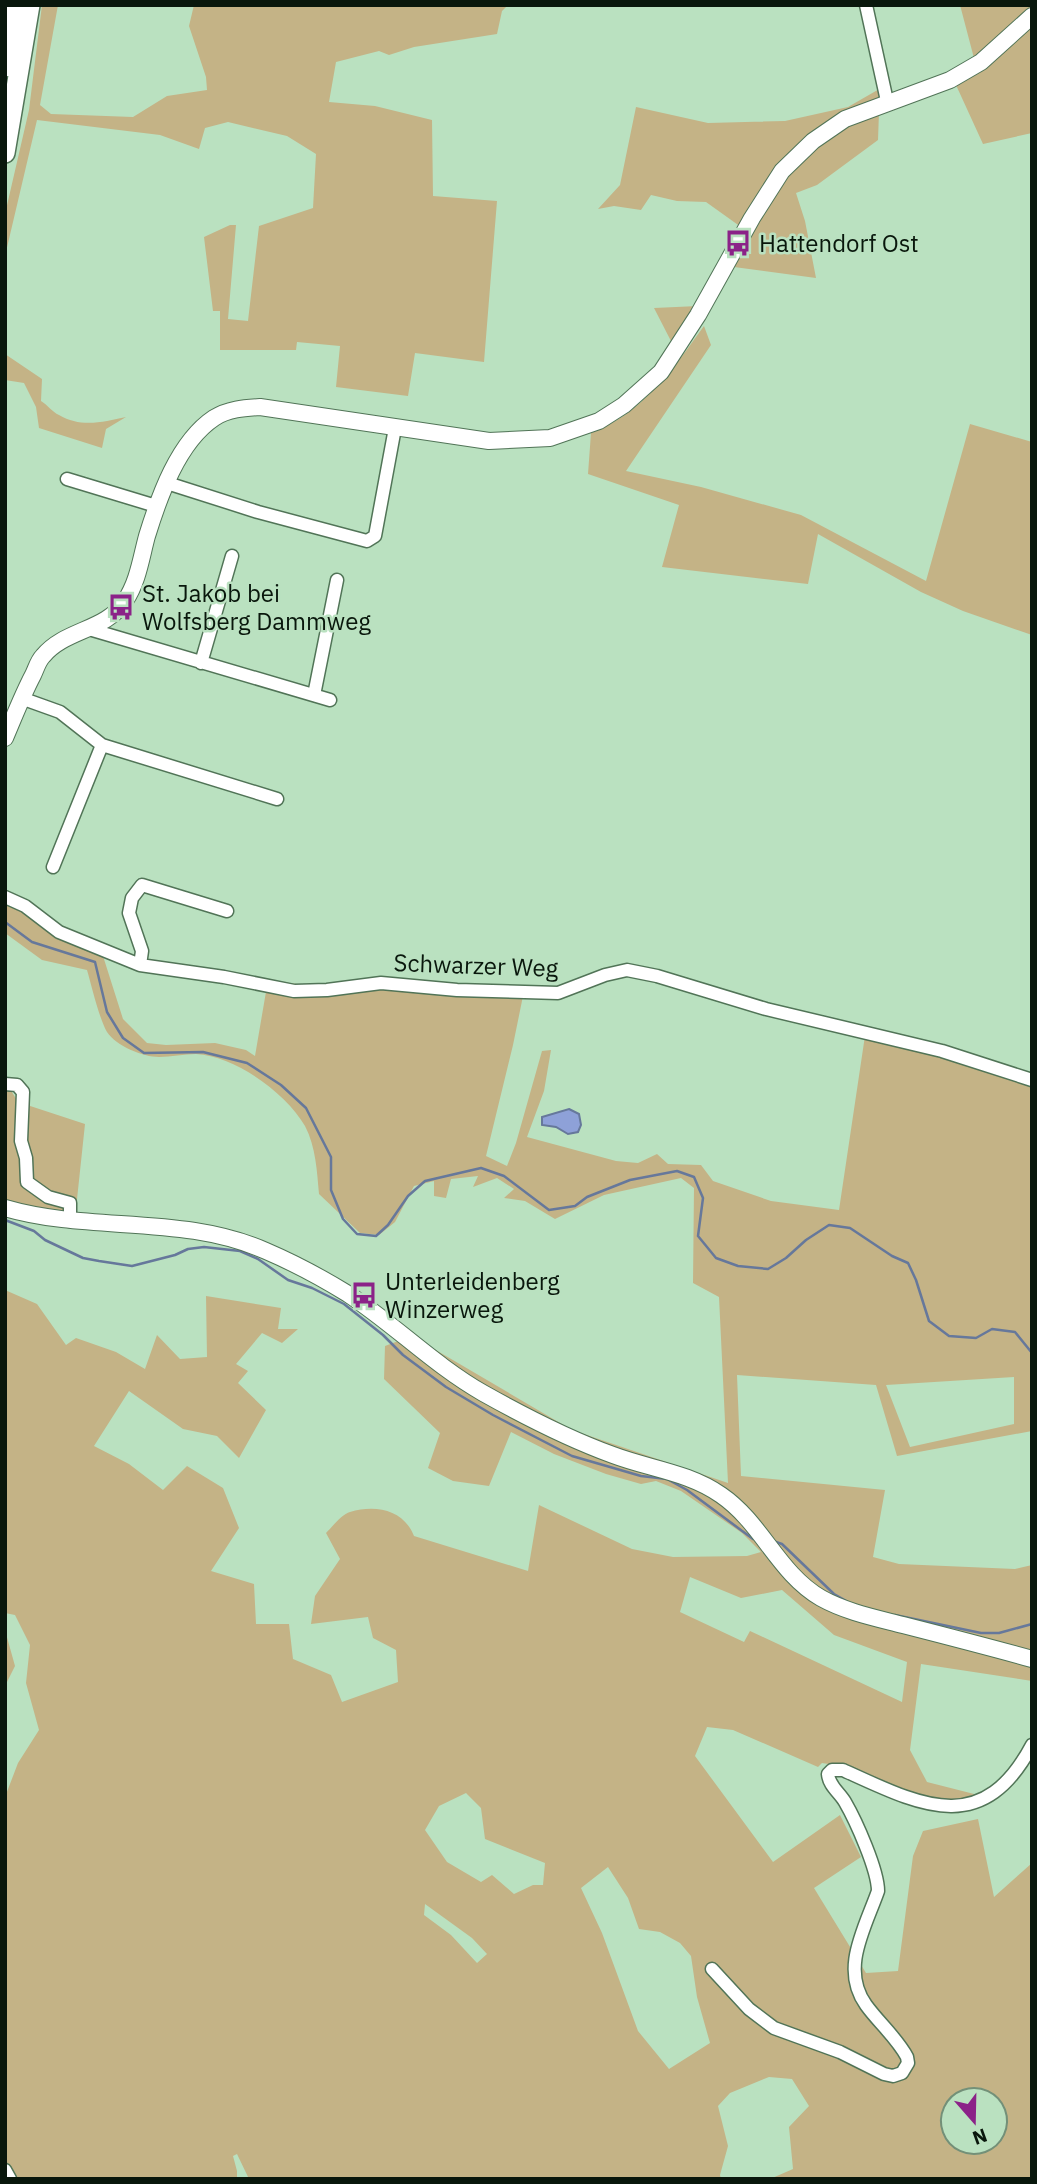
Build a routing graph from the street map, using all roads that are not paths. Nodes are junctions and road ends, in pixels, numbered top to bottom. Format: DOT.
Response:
graph roads {
  1 [pos="15,5"];
  2 [pos="30,5"];
  3 [pos="866,5"];
  4 [pos="1032,16"];
  5 [pos="5,67"];
  6 [pos="887,102"];
  7 [pos="5,153"];
  8 [pos="395,428"];
  9 [pos="67,479"];
  10 [pos="167,482"];
  11 [pos="156,506"];
  12 [pos="232,556"];
  13 [pos="337,580"];
  14 [pos="89,629"];
  15 [pos="201,663"];
  16 [pos="314,695"];
  17 [pos="21,698"];
  18 [pos="330,700"];
  19 [pos="5,738"];
  20 [pos="102,745"];
  21 [pos="277,799"];
  22 [pos="53,867"];
  23 [pos="5,897"];
  24 [pos="227,911"];
  25 [pos="140,965"];
  26 [pos="1032,1080"];
  27 [pos="5,1084"];
  28 [pos="5,1208"];
  29 [pos="69,1221"];
  30 [pos="1032,1659"];
  31 [pos="1032,1745"];
  32 [pos="712,1969"];
  33 [pos="5,2170"];
  34 [pos="10,2179"];
  1 -- 5 [label="highway"];
  2 -- 7 [label="highway"];
  3 -- 6 [label="street"];
  4 -- 6 [label="main road"];
  6 -- 8 [label="main road"];
  8 -- 10 [label="main road"];
  8 -- 10 [label="street"];
  9 -- 11 [label="street"];
  10 -- 11 [label="main road"];
  11 -- 14 [label="main road"];
  12 -- 15 [label="street"];
  13 -- 16 [label="street"];
  14 -- 15 [label="street"];
  14 -- 17 [label="main road"];
  15 -- 16 [label="street"];
  16 -- 18 [label="street"];
  17 -- 19 [label="main road"];
  17 -- 20 [label="street"];
  20 -- 21 [label="street"];
  20 -- 22 [label="street"];
  23 -- 25 [label="street, Schwarzer Weg"];
  24 -- 25 [label="street"];
  25 -- 26 [label="street, Schwarzer Weg"];
  27 -- 29 [label="street"];
  28 -- 29 [label="main road"];
  29 -- 30 [label="main road"];
  31 -- 32 [label="street"];
  33 -- 34 [label="street"];
}
